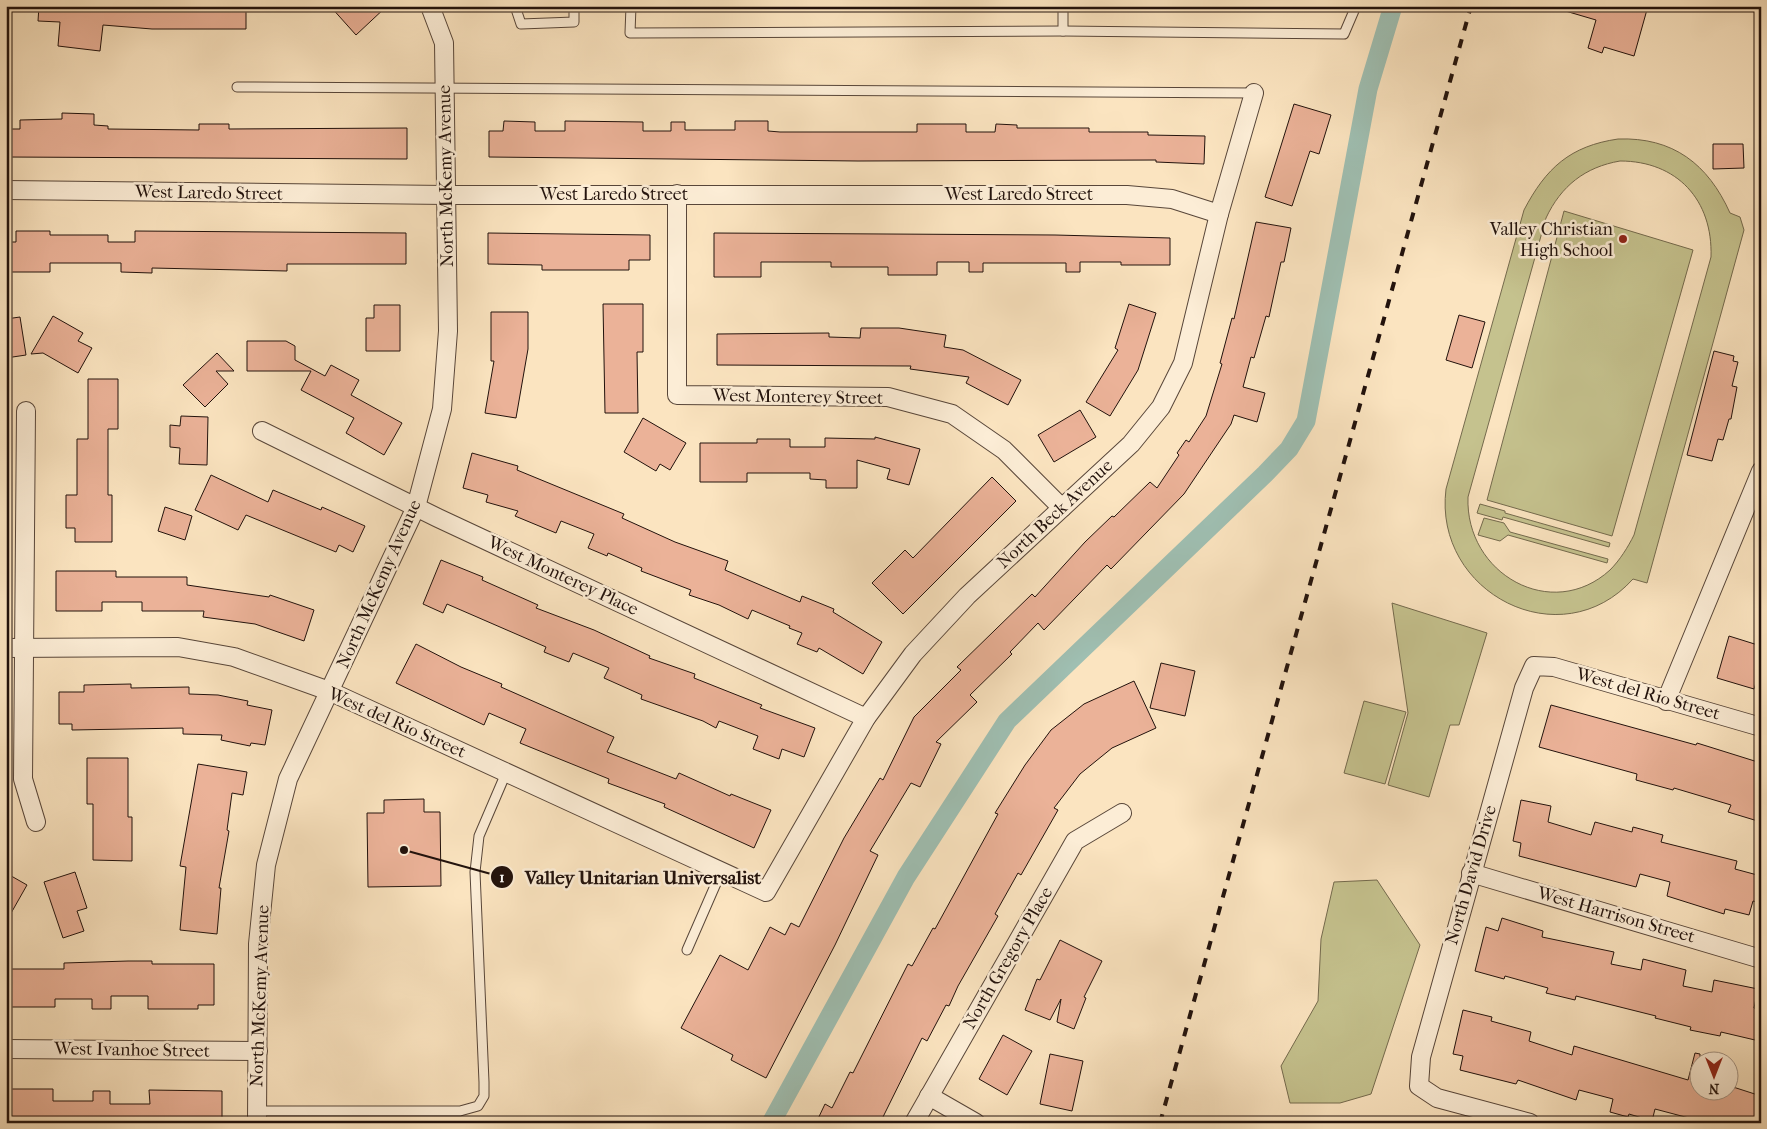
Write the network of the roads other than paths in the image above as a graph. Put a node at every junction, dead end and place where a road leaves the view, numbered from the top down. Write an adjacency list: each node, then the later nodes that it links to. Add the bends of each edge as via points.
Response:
1 (430, 6): 9 (street, North McKemy Avenue, via 444,43)
2 (515, 6): 3 (lane, via 520,24 574,22)
3 (574, 6)
4 (631, 6): 7 (lane, via 630,33)
5 (1063, 6): 7 (lane)
6 (1356, 6): 7 (lane, via 1344,34)
7 (1063, 31)
8 (237, 87): 9 (lane)
9 (445, 88): 10 (lane); 13 (street, North McKemy Avenue)
10 (1254, 93): 14 (street, North Beck Avenue)
11 (6, 190): 13 (street, West Laredo Street)
12 (677, 194): 13 (street, West Laredo Street); 14 (street, West Laredo Street, via 1127,195 1172,199); 19 (street, West Monterey Street, via 677,395 888,397 952,414 1004,450)
13 (446, 195): 18 (street, North McKemy Avenue, via 448,331 442,409)
14 (1219, 214): 19 (street, North Beck Avenue, via 1183,363 1161,407 1131,444)
15 (26, 411): 21 (street)
16 (262, 431): 18 (street, West Monterey Place)
17 (1761, 471): 24 (street)
18 (416, 507): 23 (street, North McKemy Avenue); 25 (street, West Monterey Place)
19 (1062, 508): 25 (street, North Beck Avenue, via 967,596 913,654)
20 (6, 648): 21 (street, West del Rio Street)
21 (24, 648): 23 (street, West del Rio Street, via 178,646 234,657); 29 (street, via 23,779)
22 (1534, 666): 24 (street, West del Rio Street, via 1554,667); 31 (street, North David Drive, via 1524,688)
23 (329, 691): 27 (street, West del Rio Street); 36 (street, North McKemy Avenue, via 288,779 266,865 258,944)
24 (1666, 700): 26 (street, West del Rio Street)
25 (866, 718): 32 (street, North Beck Avenue)
26 (1761, 727)
27 (506, 773): 30 (street, West del Rio Street); 38 (lane, via 479,836 475,872 484,1082 484,1096 478,1106 460,1111)
28 (1122, 813): 37 (street, North Gregory Place, via 1075,841)
29 (36, 822)
30 (721, 872): 32 (street, West del Rio Street); 33 (lane)
31 (1471, 873): 34 (street, West Harrison Street); 41 (street, North David Drive, via 1421,1057 1419,1086 1437,1098)
32 (766, 892)
33 (687, 950)
34 (1761, 958)
35 (6, 1049): 36 (street, West Ivanhoe Street)
36 (258, 1051): 38 (street, North McKemy Avenue)
37 (929, 1096): 39 (street, North Gregory Place); 40 (street)
38 (257, 1117)
39 (914, 1123)
40 (976, 1123)
41 (1530, 1123)

